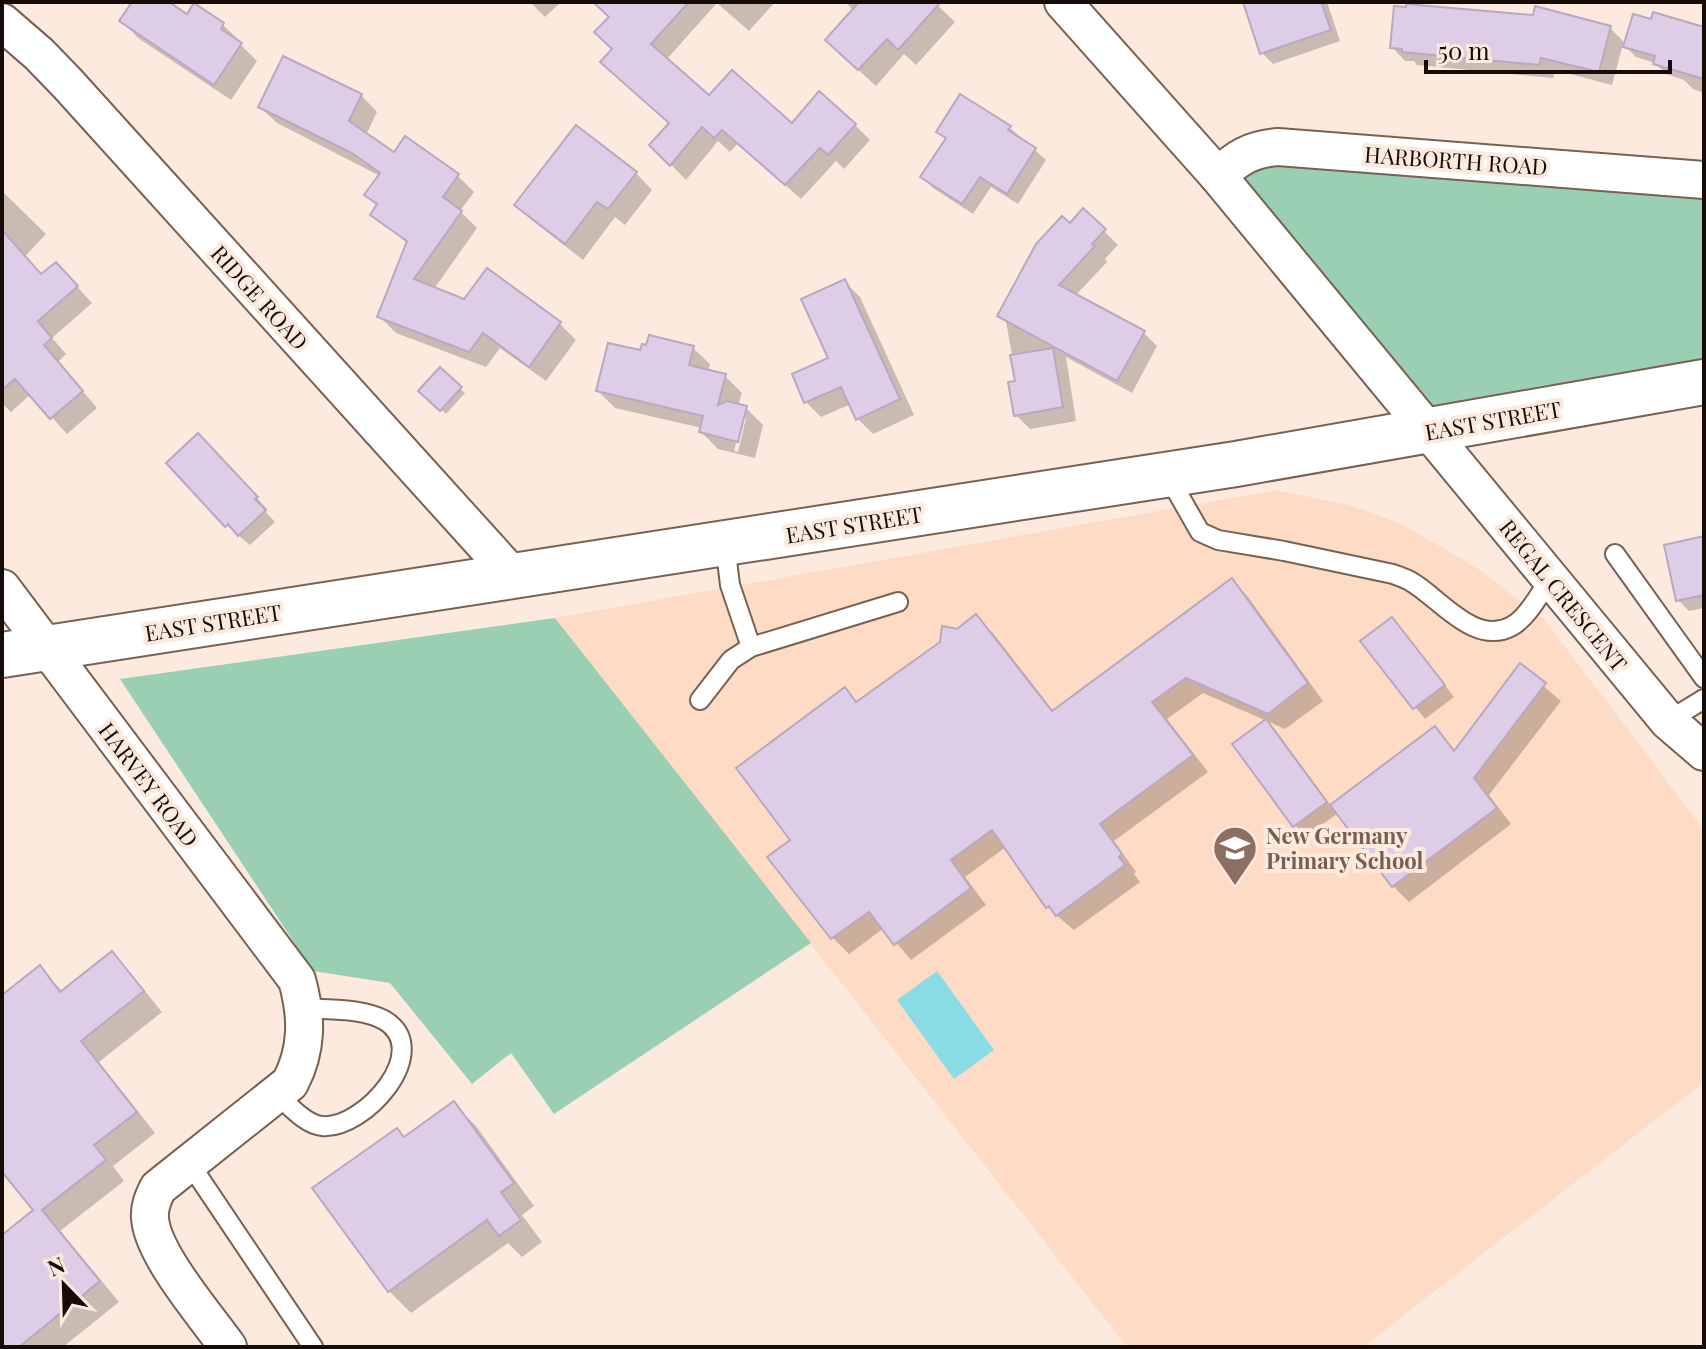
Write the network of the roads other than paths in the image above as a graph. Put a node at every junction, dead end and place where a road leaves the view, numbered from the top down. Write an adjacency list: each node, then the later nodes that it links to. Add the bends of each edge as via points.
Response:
1 (1063, 2): 3 (street)
2 (2, 22): 10 (street, RIDGE ROAD, via 68,84)
3 (1218, 176): 4 (street, HARBORTH ROAD, via 1251,151 1278,147); 6 (street)
4 (1704, 180)
5 (1704, 382): 6 (street, EAST STREET)
6 (1430, 432): 7 (street, EAST STREET); 11 (street, REGAL CRESCENT)
7 (1167, 474): 8 (street, EAST STREET); 11 (lane, via 1200,532 1393,574 1482,630 1513,626)
8 (725, 544): 10 (street, EAST STREET); 14 (lane, via 730,585)
9 (1615, 554): 17 (lane)
10 (513, 576): 15 (street, EAST STREET)
11 (1551, 578): 20 (street, REGAL CRESCENT)
12 (2, 588): 15 (street, HARVEY ROAD)
13 (898, 602): 14 (lane)
14 (751, 647): 19 (lane, via 731,660)
15 (47, 648): 16 (street, EAST STREET); 22 (street, HARVEY ROAD)
16 (2, 655)
17 (1704, 678)
18 (1704, 699): 20 (lane)
19 (700, 700)
20 (1668, 721): 21 (street, REGAL CRESCENT)
21 (1704, 752)
22 (301, 994): 23 (street, via 304,1041 299,1066); 23 (lane, via 384,1020 398,1037 399,1064 376,1101 359,1115 325,1127)
23 (277, 1095): 24 (street)
24 (190, 1164): 25 (street, via 158,1188 151,1204 153,1234 164,1259); 26 (lane)
25 (228, 1347)
26 (313, 1347)

